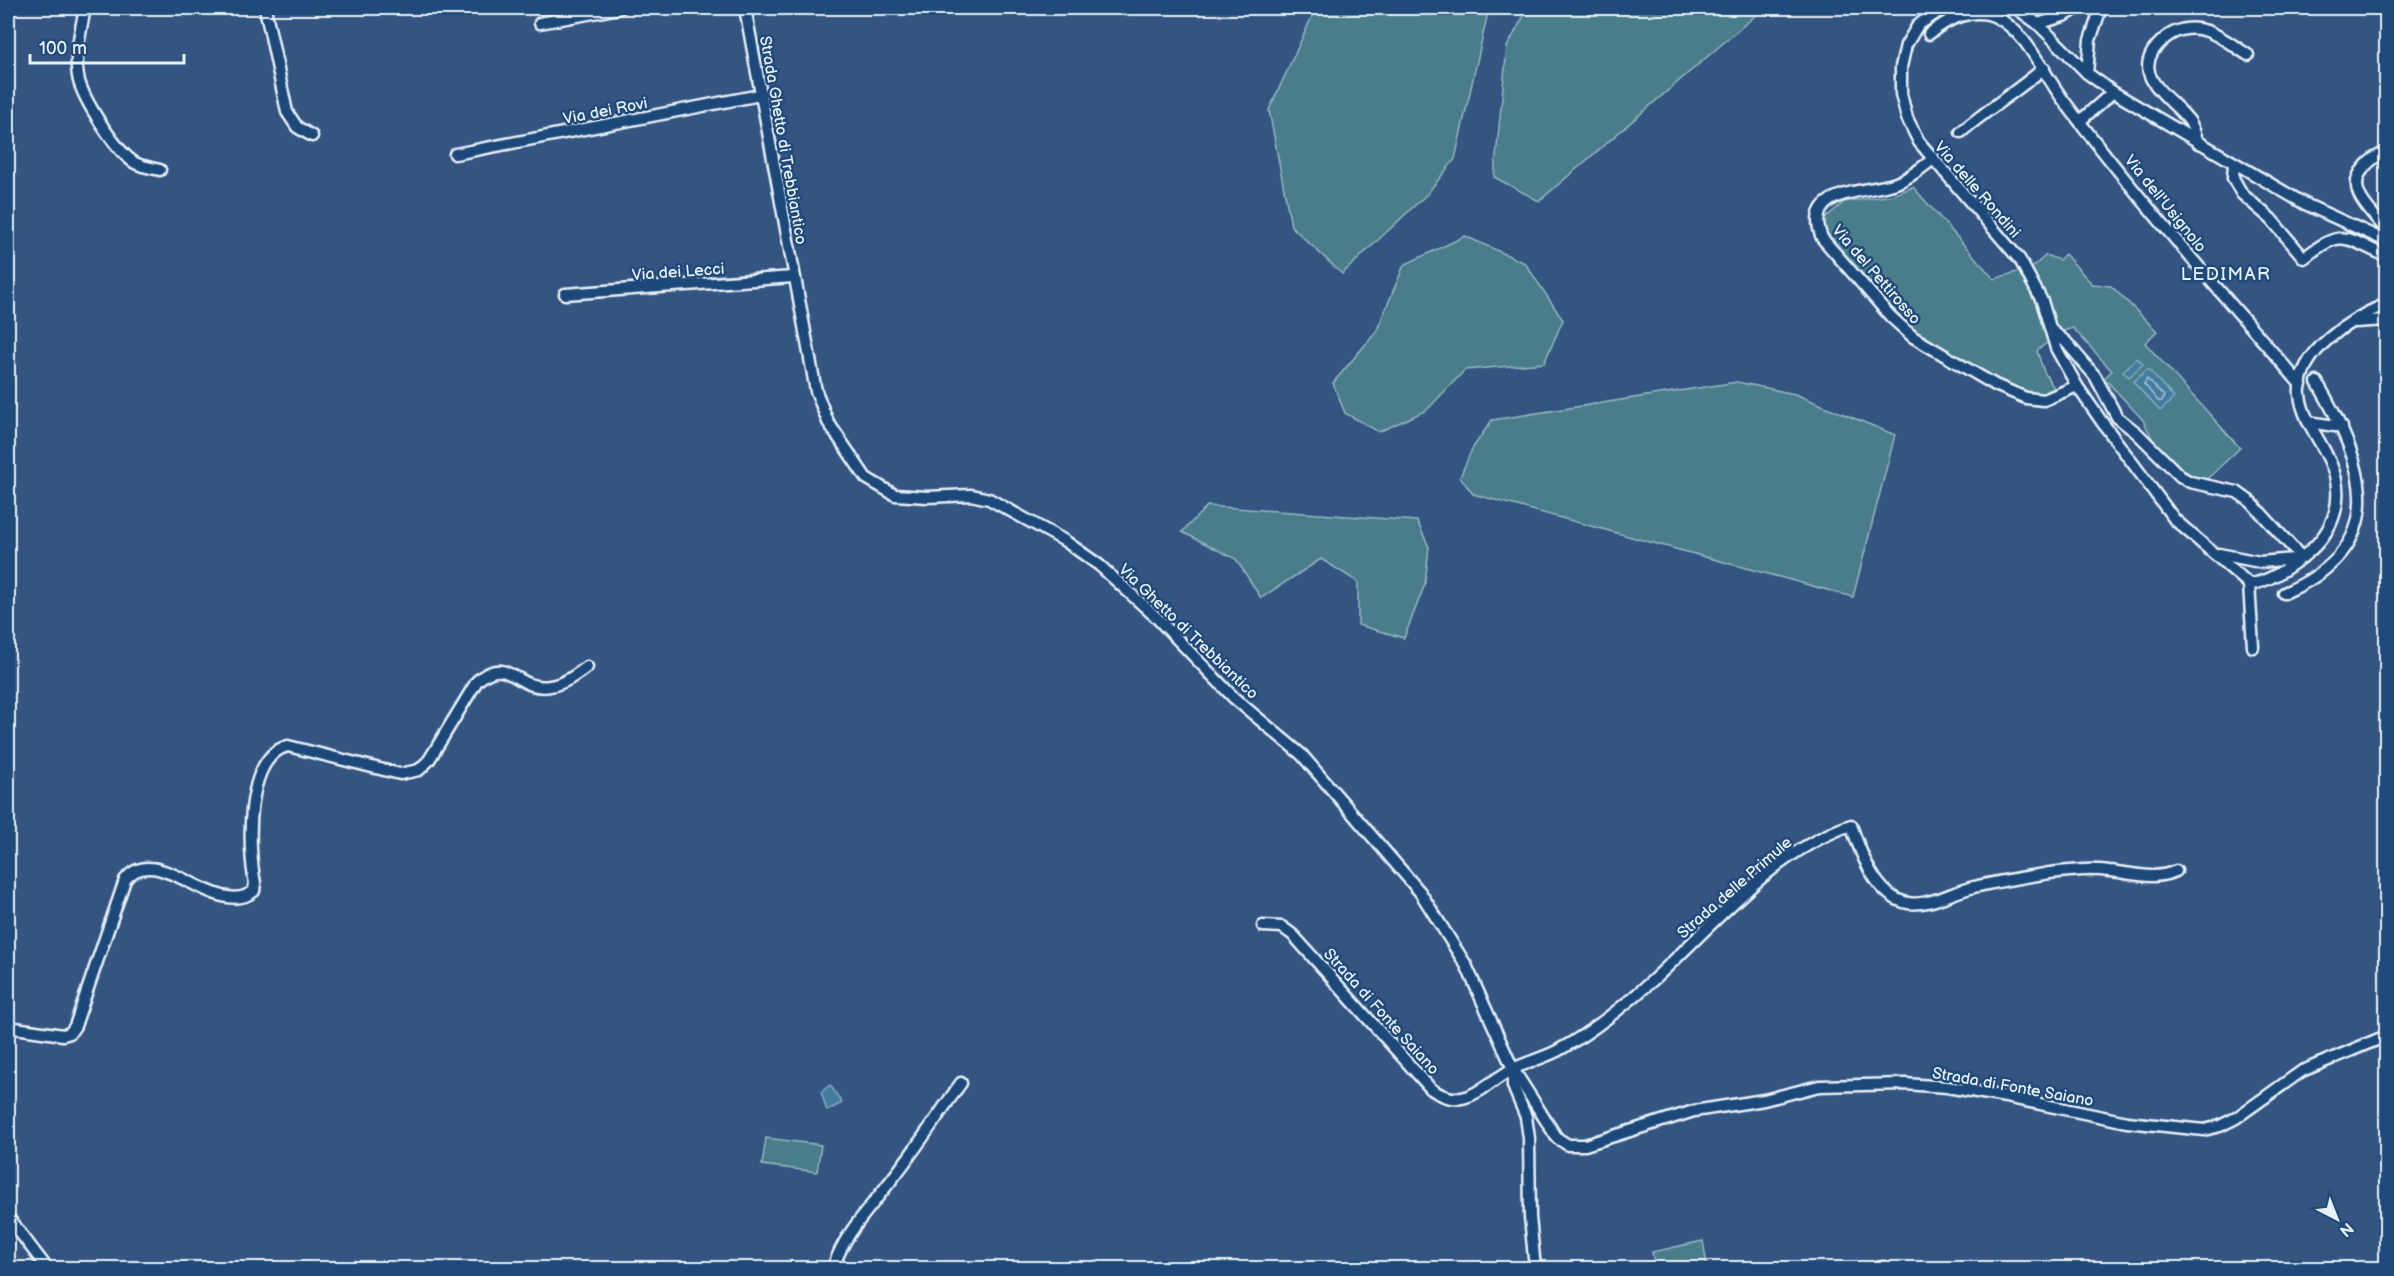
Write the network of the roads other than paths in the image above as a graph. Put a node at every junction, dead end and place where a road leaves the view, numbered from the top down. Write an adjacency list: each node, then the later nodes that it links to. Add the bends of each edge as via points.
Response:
1 (85, 8): 25 (street, via 77,52 79,81 89,104 136,164)
2 (265, 8): 19 (street, via 287,112 297,126)
3 (620, 8): 9 (street)
4 (745, 8): 16 (street, Strada Ghetto di Trebbiantico)
5 (1944, 8): 23 (street, Via delle Rondini, via 1918,25 1906,45 1901,67 1901,94 1907,118)
6 (2019, 8): 10 (street)
7 (2078, 8): 10 (street)
8 (2101, 8): 14 (street, via 2090,40)
9 (540, 23)
10 (2038, 24): 14 (street)
11 (1929, 34): 13 (street, Via dell'Usignolo, via 1959,16 1994,16 2010,27)
12 (2248, 55): 20 (street, via 2210,31 2196,27 2170,34 2150,57 2148,69 2152,80 2189,120)
13 (2044, 68): 17 (street, Via dell'Usignolo); 18 (street)
14 (2087, 74): 15 (street)
15 (2113, 92): 17 (street); 20 (street)
16 (760, 95): 22 (street, Via dei Rovi); 29 (street, Strada Ghetto di Trebbiantico)
17 (2080, 121): 36 (street, Via dell'Usignolo)
18 (1961, 132)
19 (312, 136)
20 (2198, 144): 24 (street)
21 (2386, 153): 26 (street, via 2369,162 2357,182 2363,202)
22 (455, 154)
23 (1932, 160): 34 (street, Via delle Rondini, via 2020,260 2042,301); 37 (street, Via del Pettirosso, via 1896,183 1835,197 1819,214 1817,226 1822,237 1913,337 1995,385 2026,398 2044,400)
24 (2234, 164): 27 (street, via 2305,204); 28 (street, via 2233,178 2242,195 2271,219 2304,258 2334,238 2344,238)
25 (160, 170)
26 (2386, 230)
27 (2386, 241)
28 (2386, 256)
29 (794, 277): 30 (street, Via dei Lecci); 50 (street, Via Ghetto di Trebbiantico, via 816,391 828,422 866,478 896,495 971,495 989,500 1065,541 1156,617 1234,698 1302,755 1420,892 1466,965)
30 (565, 294)
31 (2386, 304): 33 (street)
32 (2386, 320): 33 (street)
33 (2345, 324): 36 (street, via 2319,348)
34 (2051, 330): 37 (street, Via delle Rondini); 41 (street, via 2095,375 2117,417 2180,476 2190,482 2237,492)
35 (2317, 382): 39 (street)
36 (2301, 385): 38 (street)
37 (2077, 387): 40 (street, Via delle Rondini, via 2175,520)
38 (2308, 422): 39 (street); 41 (street, via 2330,462 2338,495 2331,526)
39 (2342, 427): 43 (street, via 2361,472 2361,517 2354,537 2330,567 2317,578)
40 (2214, 553): 41 (street, Via delle Rondini, via 2260,562); 42 (street, Via delle Rondini)
41 (2302, 558): 42 (street, via 2266,580)
42 (2249, 584): 44 (street)
43 (2284, 593)
44 (2253, 647)
45 (588, 667): 48 (street, via 567,681 550,686 527,683 502,670 486,673 419,770 400,774 288,746 280,748 263,769 252,805 254,891 237,898 162,871 142,867 132,871 125,880 70,1033)
46 (2176, 871): 50 (street, Strada delle Primule, via 2150,878 2083,869 1973,887 1908,903 1896,899 1882,886 1859,849 1851,825 1799,849 1651,982 1577,1038)
47 (1263, 926): 50 (street, Strada di Fonte Saiano, via 1282,927 1293,935 1443,1098 1471,1096)
48 (8, 1027)
49 (2386, 1036): 50 (street, Strada di Fonte Saiano, via 2302,1071 2236,1118 2204,1130 2127,1122 1947,1087 1819,1086 1694,1111 1585,1145 1568,1145 1557,1138)
50 (1513, 1069): 55 (street, via 1513,1086 1526,1117 1529,1138)
51 (961, 1083): 54 (street, via 886,1188 852,1227)
52 (8, 1217): 53 (street)
53 (47, 1269)
54 (832, 1269)
55 (1535, 1269)

